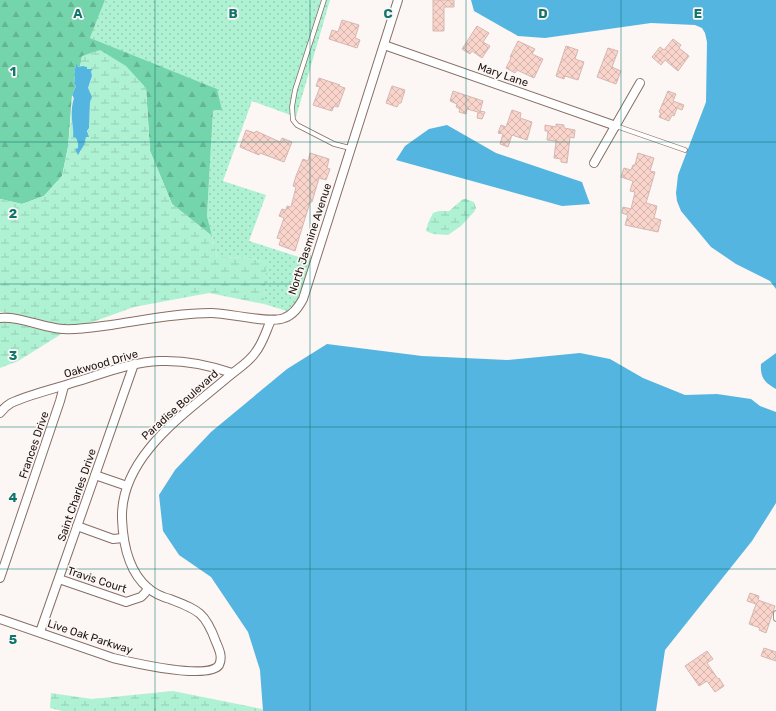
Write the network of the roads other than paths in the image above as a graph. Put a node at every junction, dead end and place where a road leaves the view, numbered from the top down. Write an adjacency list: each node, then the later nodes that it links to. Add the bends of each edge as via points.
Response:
1 (324, 0): 6 (lane, via 295,90 293,120 297,125 334,144)
2 (398, 0): 3 (street, North Jasmine Avenue)
3 (384, 46): 5 (street, Mary Lane); 6 (street, North Jasmine Avenue)
4 (640, 83): 5 (street)
5 (616, 126): 7 (lane); 8 (street)
6 (350, 148): 10 (street, North Jasmine Avenue, via 303,299 296,310 283,318)
7 (685, 150)
8 (594, 162)
9 (0, 318): 10 (street, North Jasmine Avenue, via 7,317 62,329 88,328 192,313 222,313)
10 (271, 320): 12 (street, Paradise Boulevard, via 256,352)
11 (134, 364): 12 (street, Oakwood Drive, via 175,361 211,366); 13 (street, Oakwood Drive); 15 (street, Saint Charles Drive)
12 (232, 373): 16 (street, Paradise Boulevard, via 153,443)
13 (64, 386): 14 (street, Oakwood Drive, via 31,395); 19 (street, Frances Drive)
14 (2, 411)
15 (95, 475): 16 (street); 17 (street, Saint Charles Drive)
16 (126, 486): 18 (street, Paradise Boulevard, via 122,513)
17 (77, 526): 18 (street, via 113,539); 20 (street, Saint Charles Drive)
18 (123, 538): 21 (street, Paradise Boulevard, via 135,572)
19 (0, 578)
20 (59, 579): 21 (street, Travis Court, via 126,602 141,597); 25 (street, Saint Charles Drive)
21 (148, 588): 26 (street, Paradise Boulevard, via 202,615 210,626 220,653)
22 (776, 613): 24 (lane)
23 (0, 619): 25 (street, Live Oak Parkway)
24 (776, 619)
25 (40, 632): 26 (street, Live Oak Parkway, via 113,658 139,664 201,672 213,670)
26 (219, 664)

